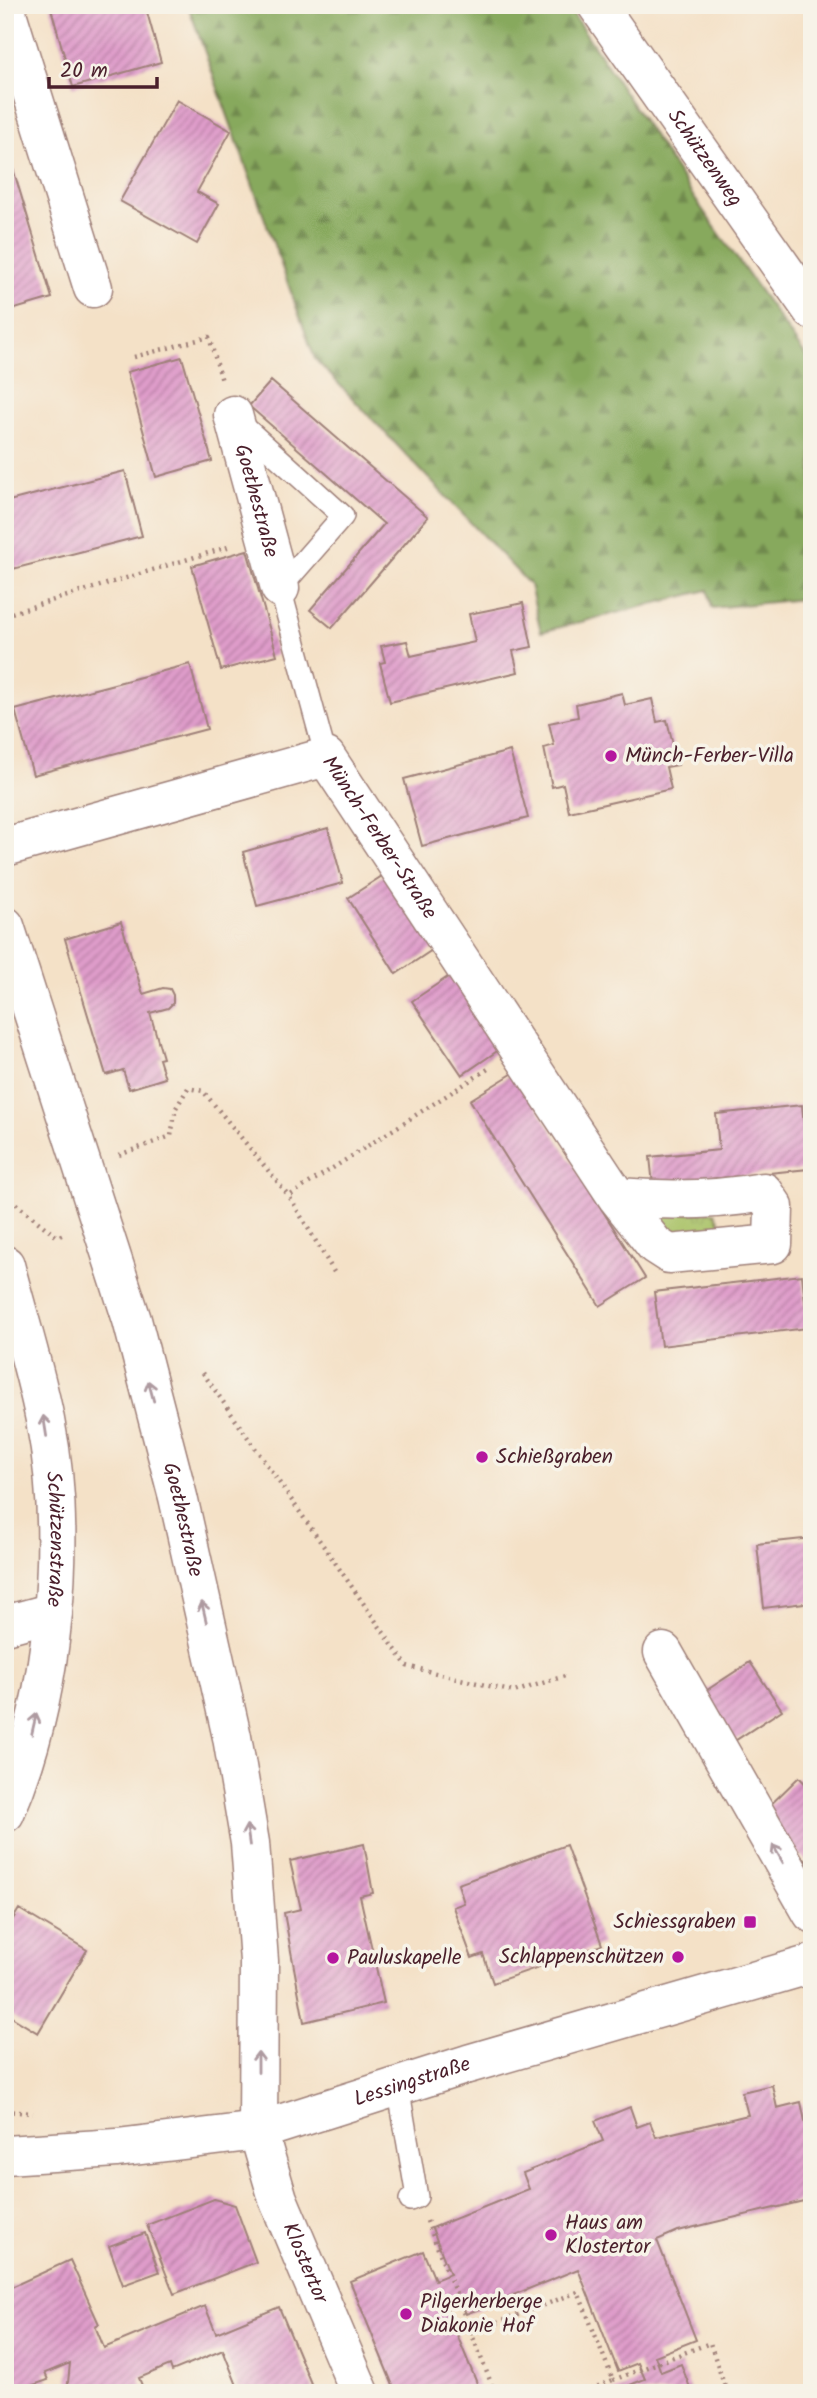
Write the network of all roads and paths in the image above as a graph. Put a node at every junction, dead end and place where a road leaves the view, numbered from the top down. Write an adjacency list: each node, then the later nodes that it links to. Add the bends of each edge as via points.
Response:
1 (597, 5): 4 (street, Schützenweg)
2 (5, 7): 3 (street)
3 (93, 288)
4 (812, 310)
5 (134, 357): 6 (path, via 209,337)
6 (233, 415): 7 (street, Goethestraße); 8 (lane, via 343,516)
7 (265, 536): 8 (street, Goethestraße); 9 (path)
8 (280, 588): 10 (lane)
9 (5, 615)
10 (326, 757): 11 (street, Münch-Ferber-Straße); 13 (street, Münch-Ferber-Straße)
11 (5, 847)
12 (5, 926): 14 (street, Goethestraße)
13 (518, 1049): 16 (path); 17 (street, Münch-Ferber-Straße)
14 (86, 1177): 15 (path, via 69,1232 57,1237); 16 (path, via 171,1136 176,1108 188,1088 203,1091); 29 (street, Goethestraße, one-way to 14, via 259,1961 250,1843 232,1737 132,1320)
15 (5, 1195)
16 (289, 1196): 19 (path)
17 (617, 1197)
18 (5, 1265): 21 (street, Schützenstraße, one-way to 18, via 57,1536 46,1422)
19 (334, 1272)
20 (203, 1373): 24 (path, via 407,1667 514,1692)
21 (53, 1612): 22 (street); 25 (street, Schützenstraße, one-way to 21, via 29,1747)
22 (5, 1625)
23 (663, 1652): 26 (street, one-way to 23)
24 (565, 1676)
25 (5, 1813)
26 (812, 1913)
27 (808, 1967): 28 (street, Lessingstraße)
28 (398, 2086): 29 (street, Lessingstraße); 31 (lane)
29 (258, 2131): 30 (street, Lessingstraße, via 117,2148); 34 (street, Klostertor, via 278,2199)
30 (5, 2155)
31 (414, 2199): 32 (path)
32 (471, 2333): 33 (path, via 578,2292); 35 (path)
33 (613, 2380): 36 (path); 37 (path, via 709,2343)
34 (360, 2393)
35 (495, 2393)
36 (582, 2393)
37 (727, 2393)

